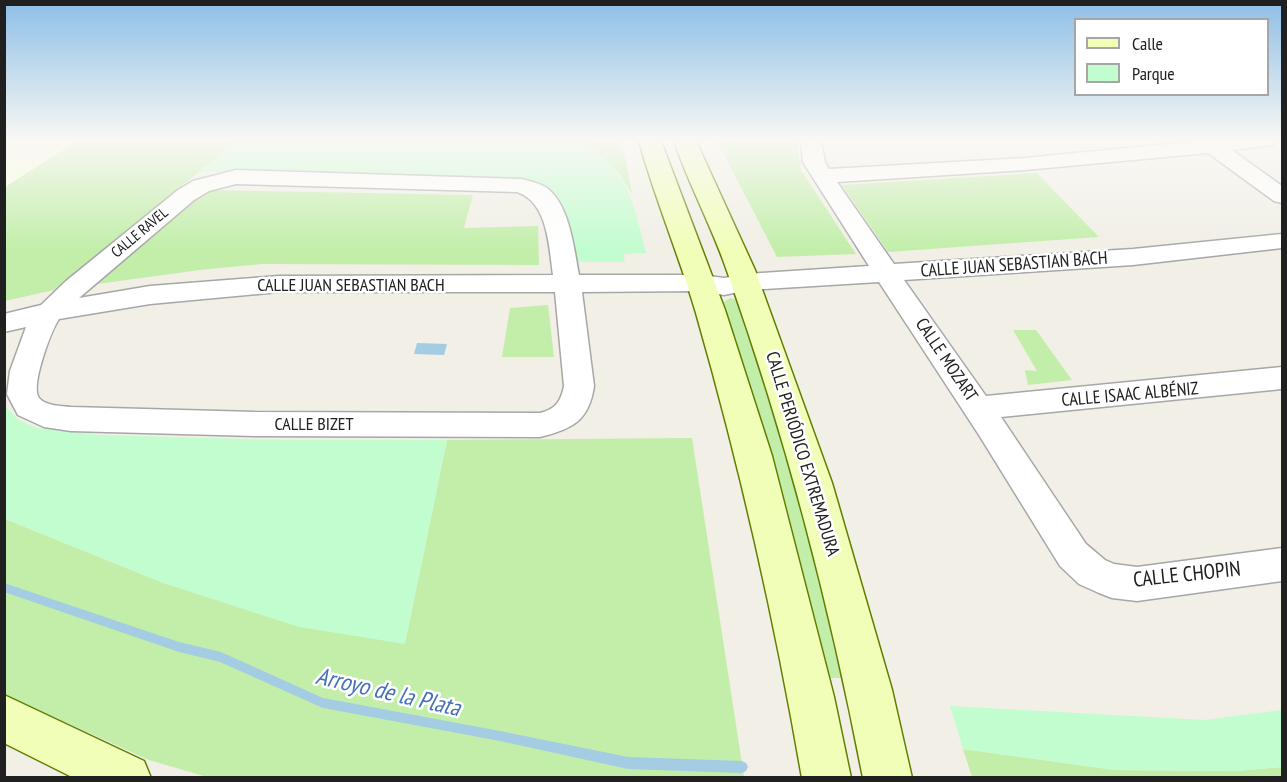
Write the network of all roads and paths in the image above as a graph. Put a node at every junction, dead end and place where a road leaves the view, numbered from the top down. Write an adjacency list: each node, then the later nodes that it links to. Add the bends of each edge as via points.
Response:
1 (234, 177): 13 (street, CALLE RAVEL, via 201,186 186,195)
2 (245, 177): 12 (street, CALLE RAVEL, via 513,184 530,188 544,197 556,226)
3 (663, 177): 11 (main road)
4 (701, 177): 10 (main road, CALLE PERIÓDICO EXTREMADURA)
5 (823, 177): 9 (street, CALLE MOZART)
6 (1256, 177): 7 (street)
7 (1282, 196)
8 (1282, 241): 9 (street, CALLE JUAN SEBASTIAN BACH, via 1133,257)
9 (887, 273): 10 (street, CALLE JUAN SEBASTIAN BACH); 16 (street, CALLE MOZART)
10 (746, 282): 11 (street, CALLE JUAN SEBASTIAN BACH, via 733,287); 22 (main road, CALLE PERIÓDICO EXTREMADURA, via 814,483)
11 (701, 283): 12 (street, CALLE JUAN SEBASTIAN BACH); 21 (main road, via 754,456)
12 (568, 285): 13 (street, CALLE JUAN SEBASTIAN BACH, via 279,284 150,295); 13 (street, CALLE BIZET, via 578,401 568,414 540,425 255,424 44,416 29,407 22,394 37,332)
13 (50, 312): 14 (street, CALLE JUAN SEBASTIAN BACH)
14 (4, 323)
15 (1282, 378): 16 (street, CALLE ISAAC ALBÉNIZ)
16 (978, 408): 18 (street, CALLE MOZART, via 1073,555)
17 (1282, 564): 18 (street, CALLE CHOPIN, via 1137,584)
18 (1092, 572)
19 (4, 718): 20 (main road)
20 (127, 777)
21 (827, 777)
22 (888, 777)

